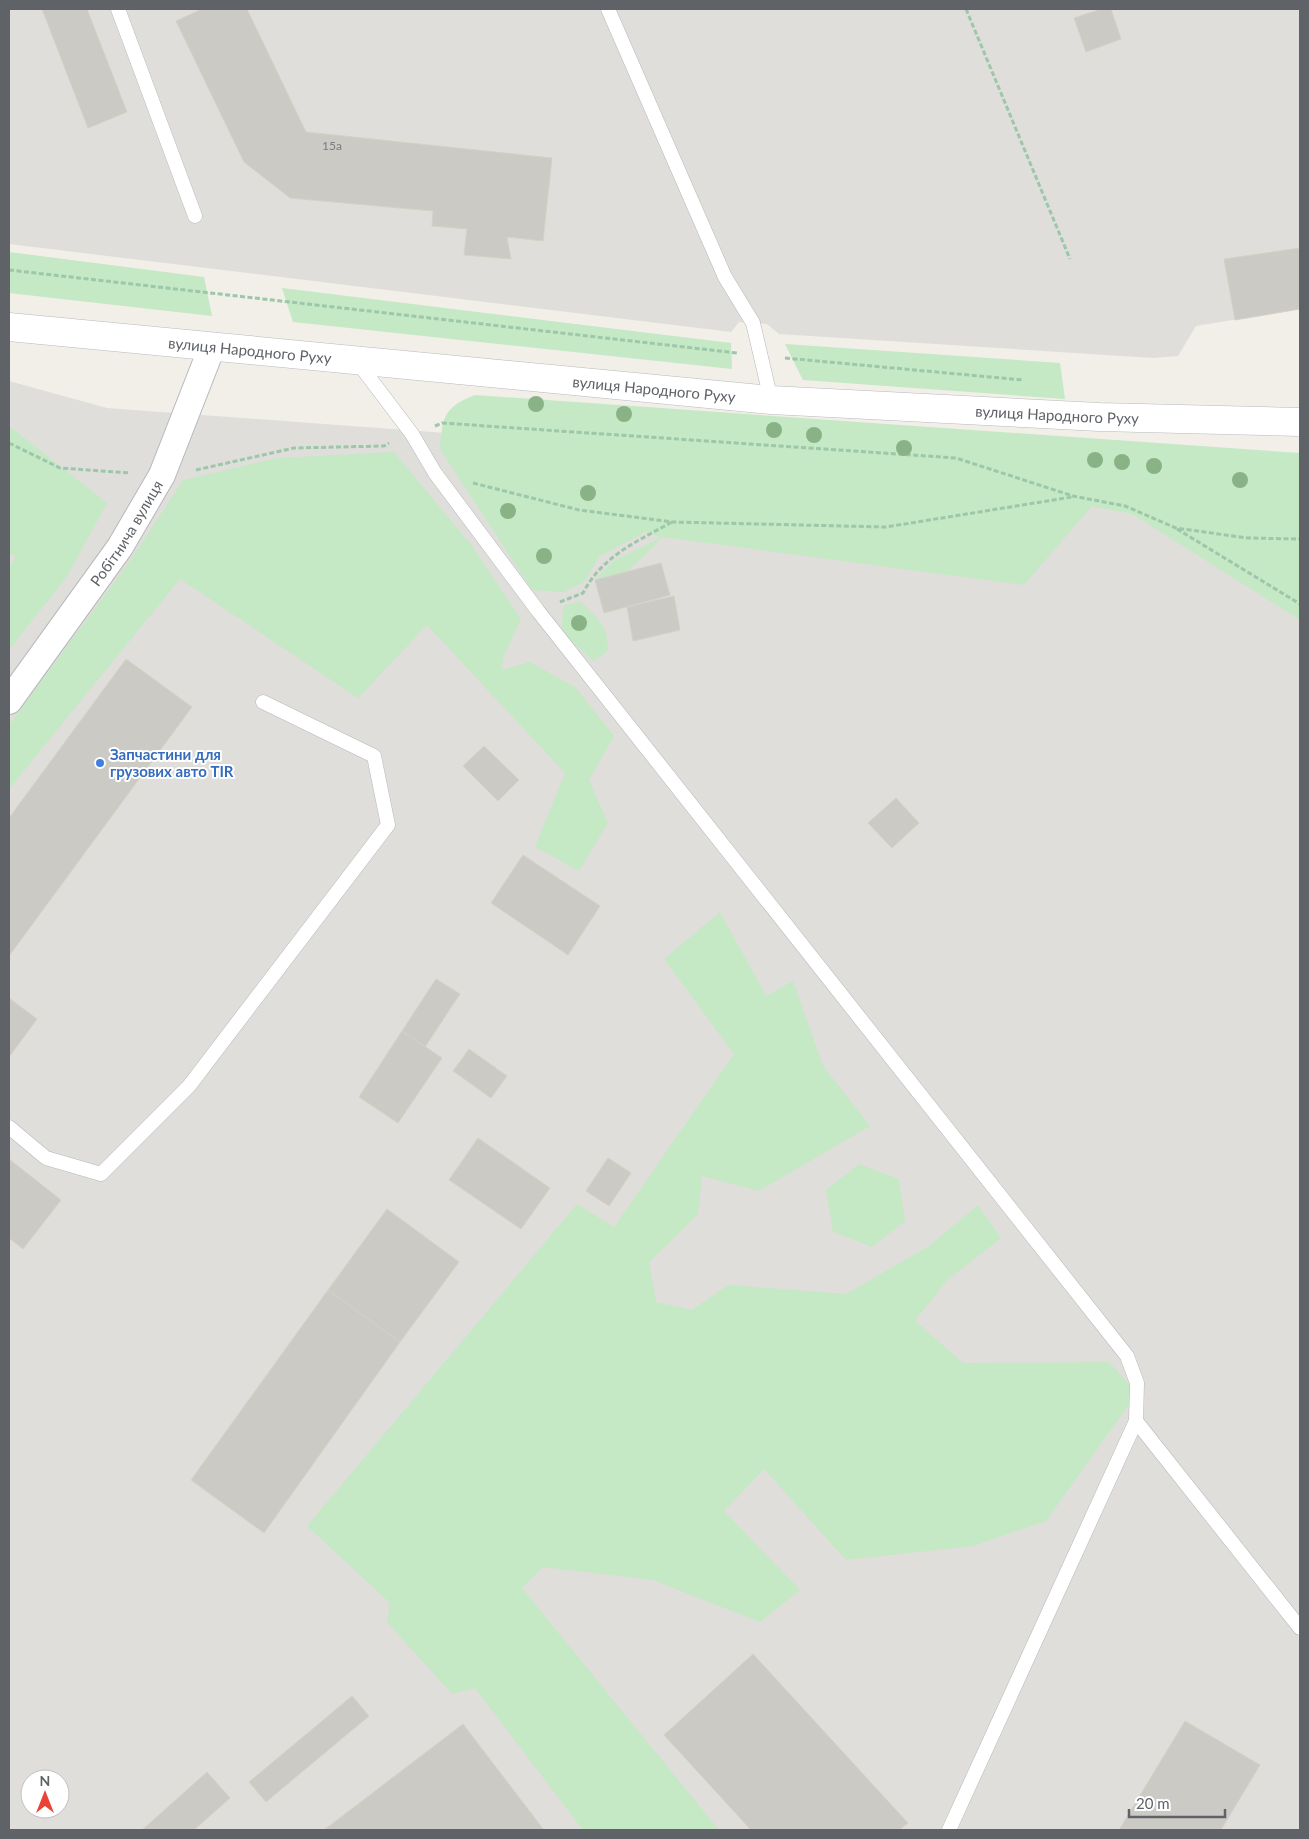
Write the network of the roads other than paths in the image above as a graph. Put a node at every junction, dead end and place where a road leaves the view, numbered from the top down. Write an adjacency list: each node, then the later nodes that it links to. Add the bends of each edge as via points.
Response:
1 (118, 9): 3 (lane)
2 (608, 9): 7 (lane, via 726,277 753,323)
3 (195, 216)
4 (9, 327): 5 (street, вулиця Народного Руху)
5 (212, 347): 6 (street, вулиця Народного Руху); 9 (street, Робітнича вулиця, via 162,475 120,547)
6 (355, 360): 7 (street, вулиця Народного Руху); 12 (lane, via 538,611 1127,1356 1137,1383)
7 (770, 400): 8 (street, вулиця Народного Руху, via 1099,417)
8 (1300, 422)
9 (9, 701)
10 (262, 702): 11 (lane, via 374,756 388,825 189,1086 101,1174 46,1158)
11 (9, 1127)
12 (1136, 1421): 13 (lane); 14 (lane)
13 (1300, 1628)
14 (949, 1830)

